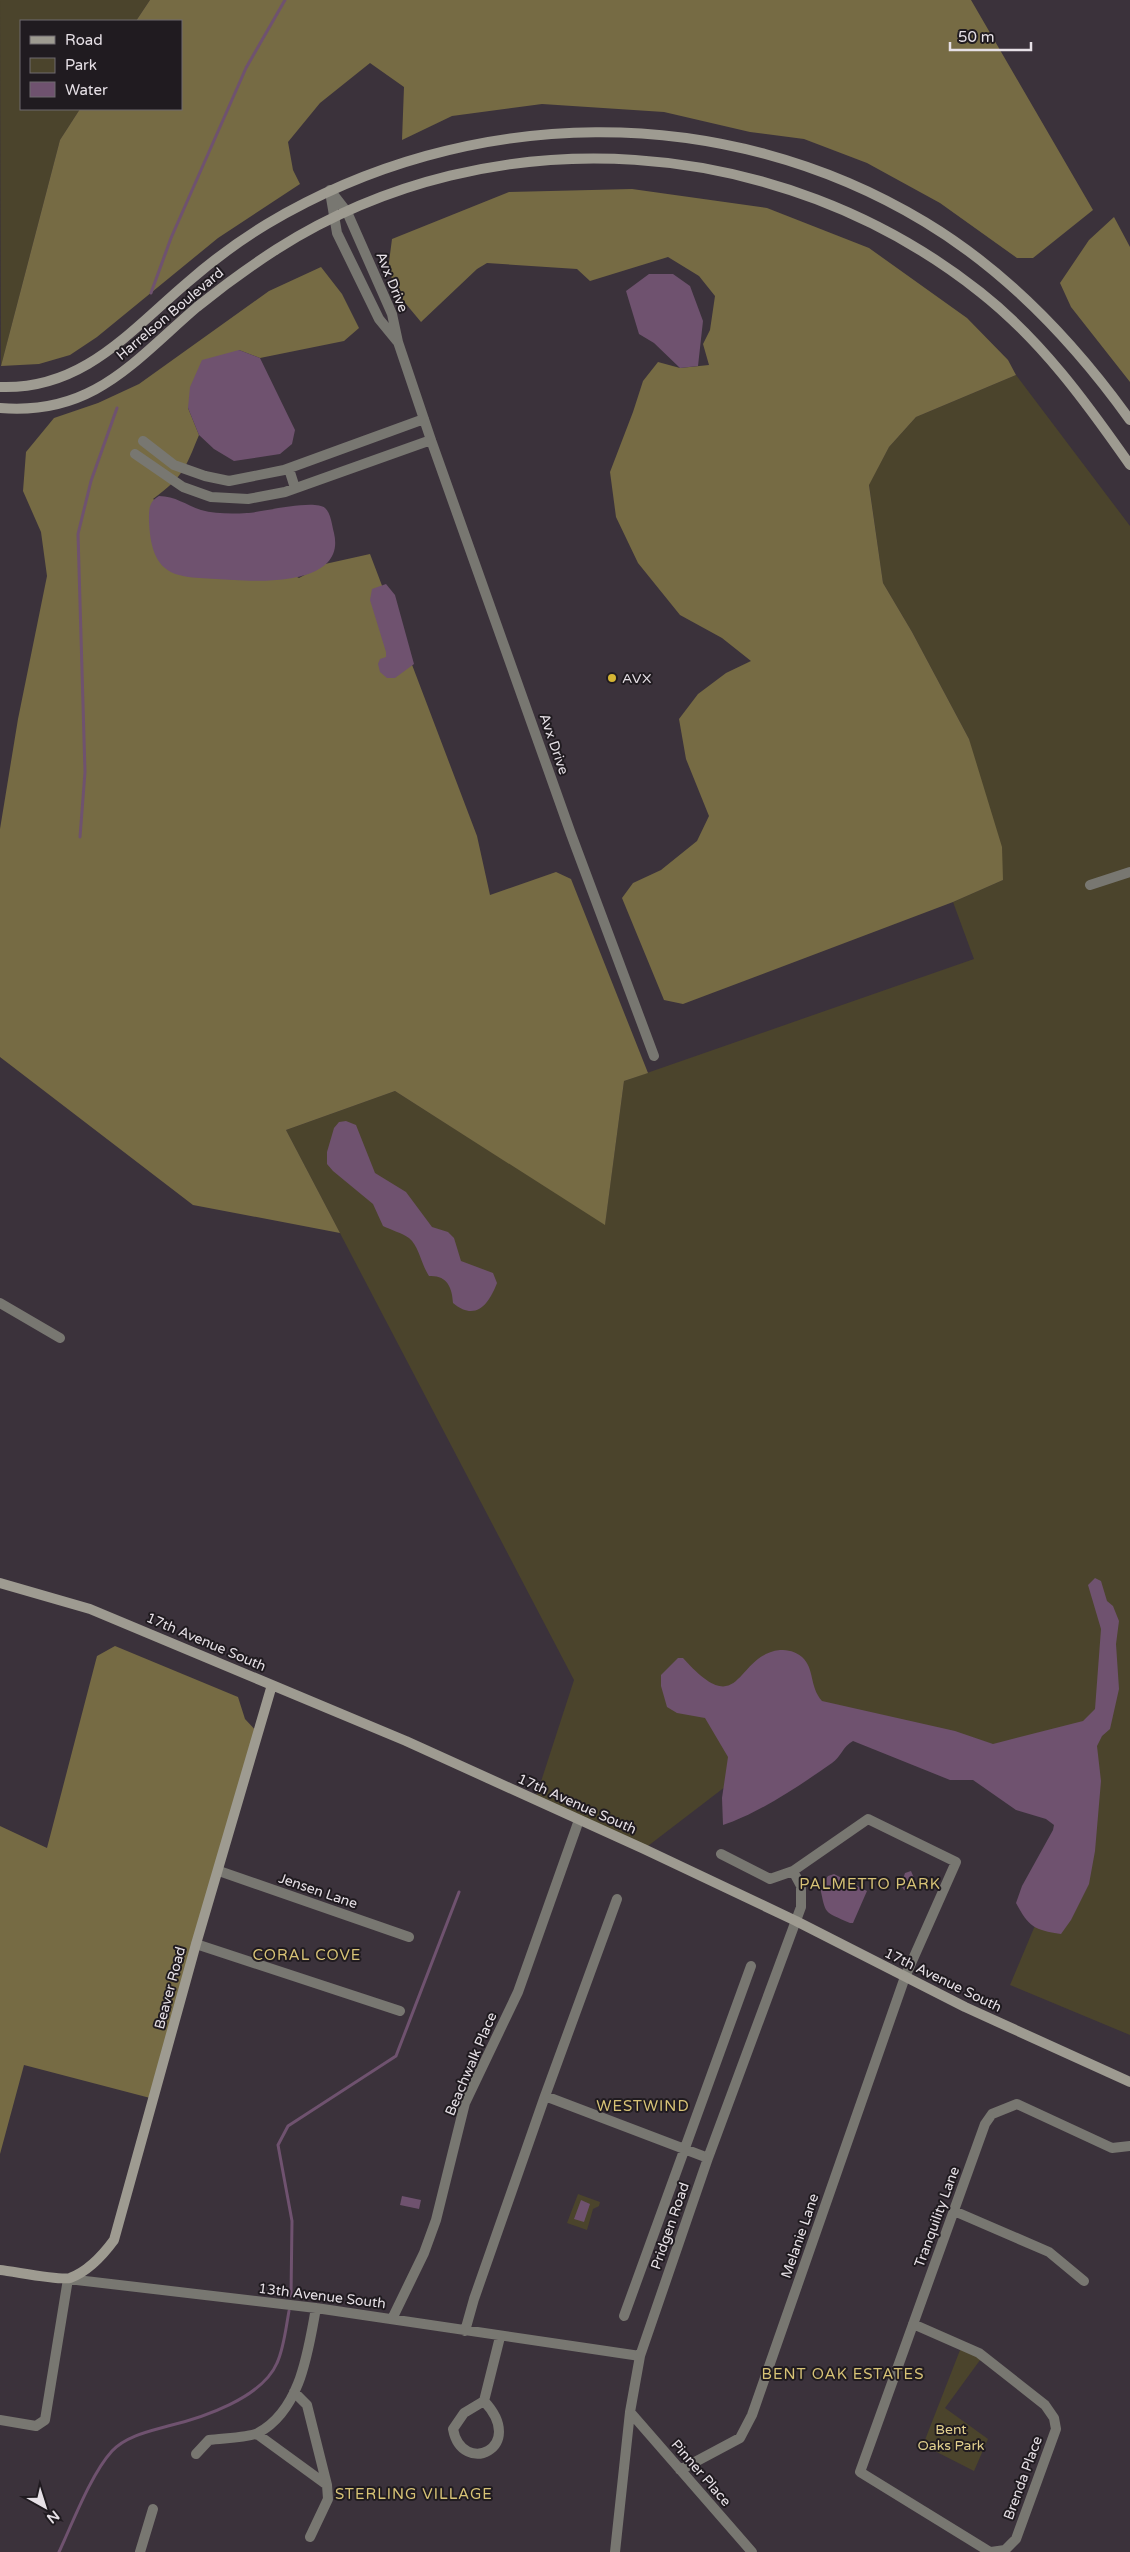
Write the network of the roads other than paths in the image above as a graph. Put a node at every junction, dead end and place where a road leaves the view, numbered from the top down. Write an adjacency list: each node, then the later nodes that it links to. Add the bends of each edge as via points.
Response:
1 (330, 190): 2 (street, Avx Drive); 3 (street); 5 (main road, Harrelson Boulevard, via 264,226 225,253 113,349 93,362 34,385); 8 (main road, Harrelson Boulevard, via 413,158 537,134 643,133 775,156 848,183 888,202 925,222 984,263 1038,310 1078,351)
2 (347, 212): 3 (main road, Harrelson Boulevard); 4 (street, Avx Drive, via 392,314); 12 (main road, Harrelson Boulevard, via 417,185 469,171 575,157 695,165 804,193 899,238 982,293 1011,318 1077,390)
3 (334, 218): 4 (street, via 337,233 379,319); 6 (main road, Harrelson Boulevard, via 292,239 225,284 138,361 100,388 54,404)
4 (398, 342): 7 (street, Avx Drive)
5 (0, 387)
6 (0, 408)
7 (424, 418): 9 (street, Avx Drive); 13 (street)
8 (1130, 420)
9 (431, 440): 14 (street); 17 (street, Avx Drive)
10 (143, 442): 13 (street, via 174,465 229,481)
11 (135, 454): 14 (street, via 183,487 212,497 248,499)
12 (1130, 465)
13 (289, 469): 14 (street)
14 (295, 488)
15 (1130, 872): 16 (street)
16 (1090, 885)
17 (654, 1056)
18 (0, 1303): 19 (street)
19 (60, 1338)
20 (0, 1583): 21 (main road, 17th Avenue South, via 90,1609)
21 (272, 1684): 22 (main road, 17th Avenue South); 24 (main road, Beaver Road)
22 (579, 1820): 27 (main road, 17th Avenue South); 44 (street, Beachwalk Place, via 518,1992 466,2103 436,2220 424,2253)
23 (721, 1854): 25 (street, via 770,1879)
24 (219, 1871): 28 (street, Jensen Lane); 29 (main road, Beaver Road)
25 (793, 1871): 27 (street, Pridgen Road, via 801,1886 801,1907); 31 (street, Melanie Lane, via 868,1819 956,1862)
26 (617, 1900): 34 (street)
27 (796, 1921): 31 (main road, 17th Avenue South); 37 (street, Pridgen Road)
28 (409, 1937)
29 (196, 1944): 32 (street); 40 (main road, Beaver Road, via 114,2240 89,2267)
30 (750, 1966): 36 (street)
31 (905, 1977): 33 (main road, 17th Avenue South); 55 (street, Melanie Lane, via 752,2415 740,2438)
32 (400, 2011)
33 (1130, 2082)
34 (545, 2096): 36 (street); 46 (street)
35 (1129, 2148): 38 (street, Tranquility Lane, via 1112,2148 1017,2104 1006,2107 992,2114 985,2124)
36 (683, 2149): 37 (street); 43 (street)
37 (708, 2158): 48 (street, Pridgen Road)
38 (954, 2211): 41 (street, via 1049,2252); 45 (street, Tranquility Lane)
39 (0, 2270): 40 (main road, 13th Avenue South)
40 (68, 2279): 42 (street, 13th Avenue South); 52 (street, via 45,2420 36,2426)
41 (1084, 2281)
42 (316, 2308): 44 (street, 13th Avenue South); 49 (street, via 306,2361)
43 (624, 2316)
44 (392, 2319): 46 (street, 13th Avenue South)
45 (913, 2324): 56 (street, Tranquility Lane); 60 (street, Brenda Place, via 979,2353 1045,2404 1054,2418 1056,2429 1016,2539)
46 (465, 2331): 47 (street, 13th Avenue South)
47 (500, 2336): 48 (street, 13th Avenue South); 50 (street)
48 (640, 2356): 51 (street, Pridgen Road)
49 (294, 2392): 53 (street, via 277,2419); 57 (street, via 307,2405)
50 (484, 2401): 50 (street, via 464,2413 453,2430 457,2444 473,2454 484,2454 499,2438 500,2425 496,2414)
51 (630, 2412): 55 (street, Pinner Place); 62 (street, Pridgen Road)
52 (0, 2420)
53 (257, 2434): 54 (street, via 208,2440); 57 (street)
54 (196, 2454)
55 (680, 2470): 63 (street, Pinner Place)
56 (860, 2472): 64 (street, Brenda Place)
57 (328, 2485): 59 (street, via 328,2499)
58 (153, 2509): 61 (street)
59 (310, 2537)
60 (1006, 2551): 64 (street, Brenda Place)
61 (140, 2552)
62 (615, 2552)
63 (752, 2552)
64 (991, 2552)

